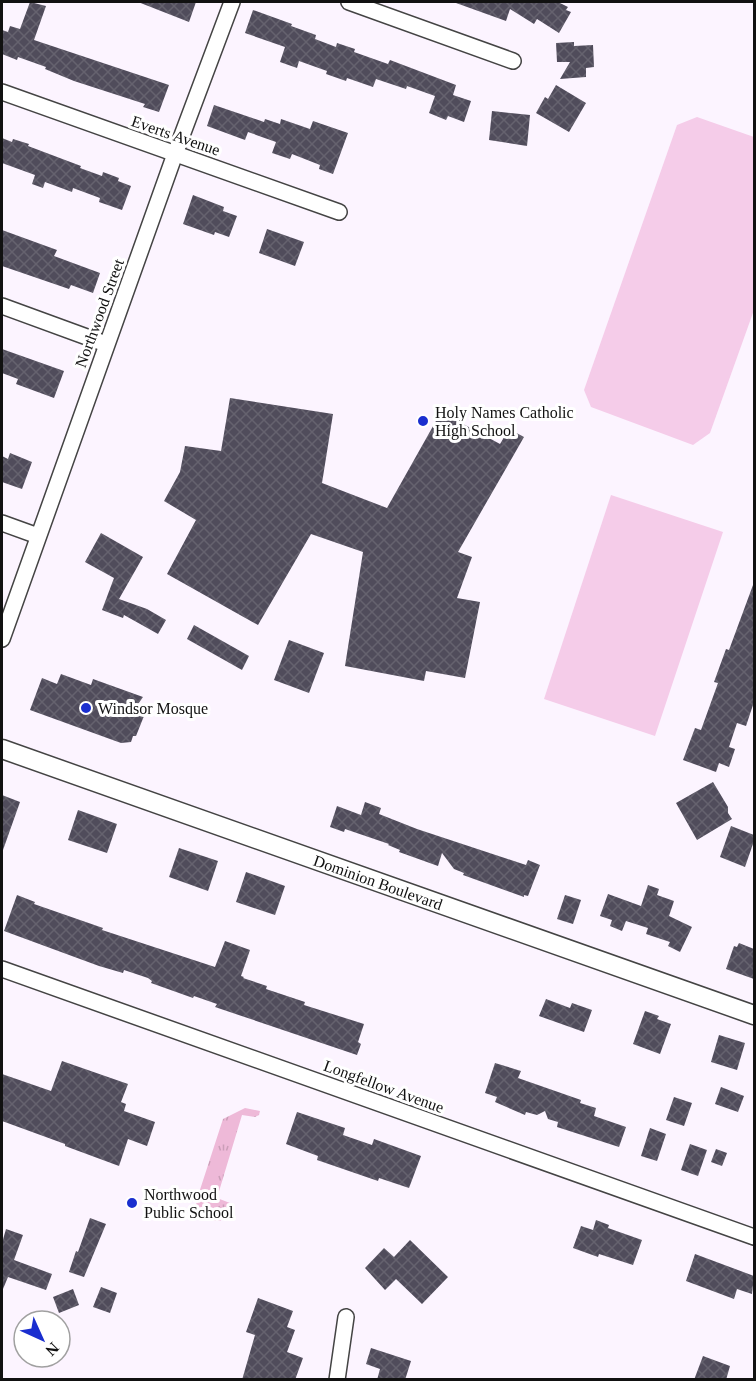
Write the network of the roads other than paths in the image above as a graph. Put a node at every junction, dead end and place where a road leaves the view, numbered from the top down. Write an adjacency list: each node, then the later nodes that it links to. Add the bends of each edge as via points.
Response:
1 (232, 2): 5 (street, Northwood Street)
2 (349, 2): 3 (street)
3 (513, 61)
4 (2, 92): 5 (street, Everts Avenue)
5 (175, 154): 6 (street, Everts Avenue); 8 (street, Northwood Street)
6 (339, 212)
7 (2, 306): 8 (street)
8 (106, 344): 10 (street, Northwood Street)
9 (2, 523): 10 (street)
10 (38, 536): 11 (street, Northwood Street)
11 (2, 639)
12 (2, 749): 14 (street, Dominion Boulevard)
13 (2, 969): 15 (street, Longfellow Avenue)
14 (754, 1015)
15 (754, 1237)
16 (346, 1317): 17 (street)
17 (337, 1380)

